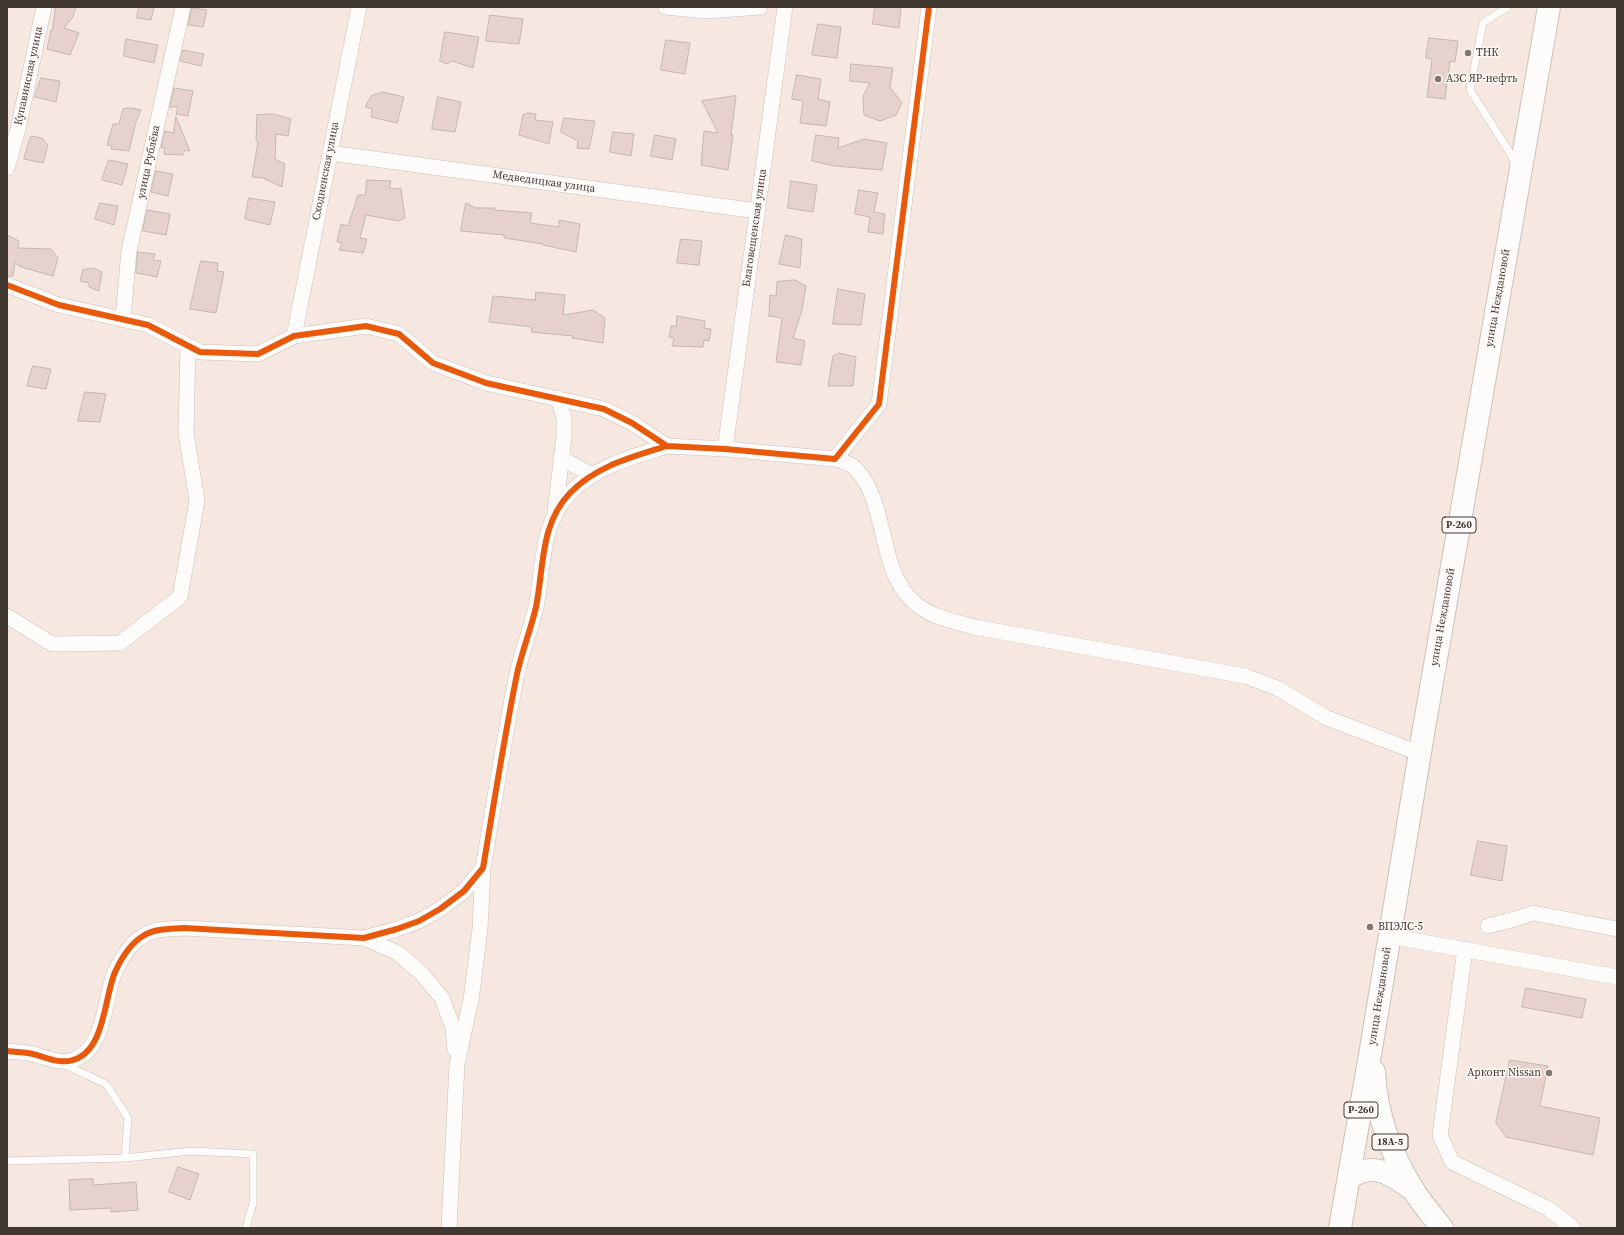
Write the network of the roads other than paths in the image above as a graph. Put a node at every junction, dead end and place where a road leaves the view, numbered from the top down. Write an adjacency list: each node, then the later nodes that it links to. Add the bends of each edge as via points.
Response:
1 (44, 7): 11 (street, Купавинская улица, via 18,130)
2 (183, 7): 15 (street, улица Рублёва, via 129,251)
3 (359, 7): 10 (street, Сходненская улица)
4 (665, 7): 5 (street, via 707,11)
5 (760, 7)
6 (785, 7): 13 (street, Благовещенская улица)
7 (929, 7): 22 (street, via 879,404)
8 (1508, 7): 12 (lane, via 1483,24 1470,90 1510,153)
9 (1549, 7): 12 (highway, улица Неждановой / Р-260)
10 (330, 153): 13 (street, Медведицкая улица); 16 (street, Сходненская улица)
11 (7, 168)
12 (1519, 178): 26 (highway, улица Неждановой / Р-260)
13 (757, 211): 20 (street, Благовещенская улица)
14 (7, 285): 15 (street, via 59,305)
15 (122, 318): 17 (street, via 148,325)
16 (294, 336): 17 (street, via 258,354 200,352); 18 (street, via 366,326 386,330 399,334 433,362 460,373 486,383)
17 (188, 346): 25 (street, via 186,433 197,500 180,597 120,643 52,644)
18 (558, 398): 19 (street, via 604,409 632,423); 21 (street, via 564,418)
19 (667, 446): 20 (street); 23 (street, via 620,461)
20 (725, 449): 22 (street)
21 (561, 458): 23 (street); 24 (street)
22 (835, 458): 26 (street, via 854,467 868,486 880,520 890,563 900,585 914,603 936,617 974,627 1245,676 1277,688 1327,718)
23 (592, 474): 24 (street, via 570,493)
24 (555, 513): 27 (street, via 547,532 536,607 517,672)
25 (7, 616)
26 (1419, 754): 30 (highway, улица Неждановой / Р-260)
27 (483, 868): 31 (street, via 464,891 440,910 397,930); 37 (street, via 480,929 471,1000)
28 (1488, 926): 29 (street, via 1533,913)
29 (1617, 929)
30 (1389, 936): 32 (street); 34 (highway, улица Неждановой / Р-260)
31 (364, 938): 36 (street, via 184,928 150,933 130,948 115,971 94,1044 85,1055 72,1061); 37 (street, via 398,953 421,973 442,998 453,1028)
32 (1465, 949): 33 (street); 46 (street, via 1440,1136 1452,1162 1549,1210)
33 (1617, 977)
34 (1372, 1043): 40 (highway, улица Неждановой / Р-260); 41 (highway, 18А-5, via 1374,1083 1381,1118 1393,1152)
35 (7, 1051): 36 (street, via 29,1053)
36 (55, 1060): 38 (lane, via 106,1084 128,1118)
37 (457, 1064): 43 (street)
38 (125, 1158): 39 (lane); 42 (lane, via 191,1151 253,1154 253,1203)
39 (7, 1161)
40 (1349, 1178): 41 (highway, via 1365,1170 1382,1171); 44 (highway, улица Неждановой / Р-260)
41 (1414, 1191): 45 (highway, 18А-5)
42 (246, 1228)
43 (449, 1228)
44 (1340, 1228)
45 (1442, 1228)
46 (1573, 1228)

